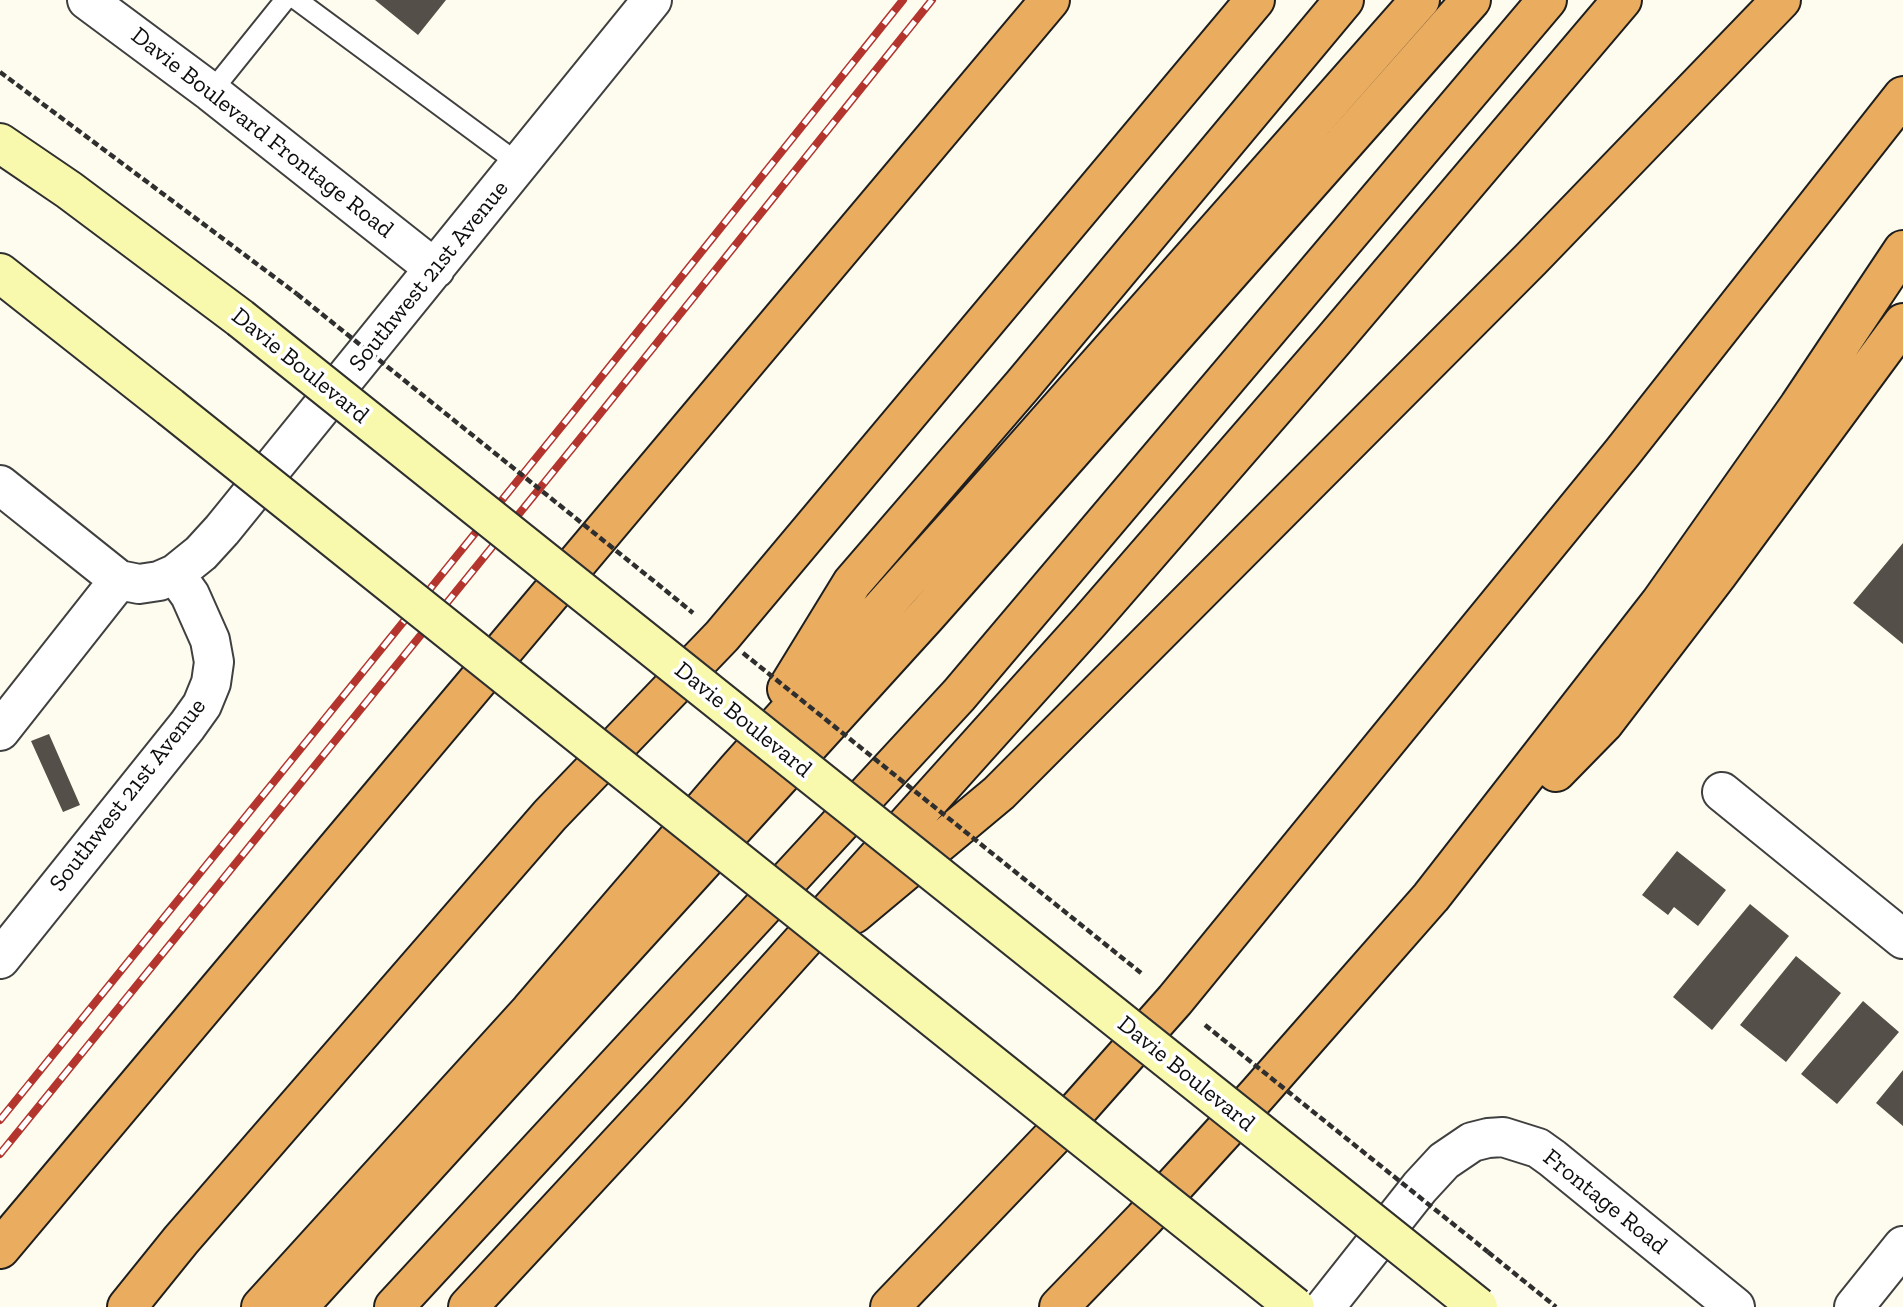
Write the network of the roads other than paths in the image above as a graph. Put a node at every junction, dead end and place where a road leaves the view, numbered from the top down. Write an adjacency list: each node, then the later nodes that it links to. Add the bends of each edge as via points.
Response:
1 (285, 0): 13 (lane)
2 (297, 0): 16 (lane)
3 (1050, 0): 37 (highway)
4 (1255, 0): 24 (highway)
5 (1344, 0): 27 (highway, via 1023,386 852,583)
6 (1420, 0): 27 (highway)
7 (1471, 0): 41 (highway, via 936,606)
8 (1547, 0): 42 (highway, via 959,695)
9 (1622, 0): 32 (highway, via 1090,621)
10 (1781, 0): 32 (highway, via 1531,259 999,793)
11 (645, 2): 16 (street, Southwest 21st Avenue)
12 (106, 5): 13 (street, Davie Boulevard Frontage Road)
13 (211, 92): 18 (street, Davie Boulevard Frontage Road)
14 (1903, 96): 33 (highway, via 1622,453)
15 (0, 143): 24 (main road, Davie Boulevard, bridge, via 240,318)
16 (519, 164): 18 (street, Southwest 21st Avenue)
17 (1903, 250): 29 (highway, via 1668,592)
18 (435, 269): 22 (street, Southwest 21st Avenue, via 222,530)
19 (0, 273): 26 (main road, bridge)
20 (1903, 323): 29 (highway, via 1604,723)
21 (0, 485): 23 (street)
22 (175, 574): 23 (street, via 139,584); 31 (street, Southwest 21st Avenue, via 190,595 215,662 202,705)
23 (119, 580): 25 (street)
24 (686, 674): 26 (highway); 33 (main road, Davie Boulevard, bridge)
25 (0, 731)
26 (607, 755): 34 (main road, bridge); 35 (highway)
27 (737, 770): 40 (highway, via 530,1011)
28 (1722, 792): 30 (street)
29 (1430, 897): 45 (highway, via 1257,1095)
30 (1903, 939)
31 (0, 958)
32 (748, 1003): 43 (highway)
33 (1141, 1039): 34 (highway); 48 (main road, Davie Boulevard, bridge)
34 (1065, 1124): 44 (highway); 46 (main road, bridge)
35 (181, 1240): 38 (highway); 39 (highway)
36 (1903, 1246): 50 (street)
37 (0, 1250)
38 (114, 1307)
39 (128, 1307)
40 (261, 1307)
41 (298, 1307)
42 (394, 1307)
43 (468, 1307)
44 (890, 1307)
45 (1059, 1307)
46 (1295, 1307)
47 (1325, 1307): 49 (street, Frontage Road, via 1444,1161 1472,1142 1503,1137 1552,1158)
48 (1478, 1307)
49 (1735, 1307)
50 (1854, 1307)

